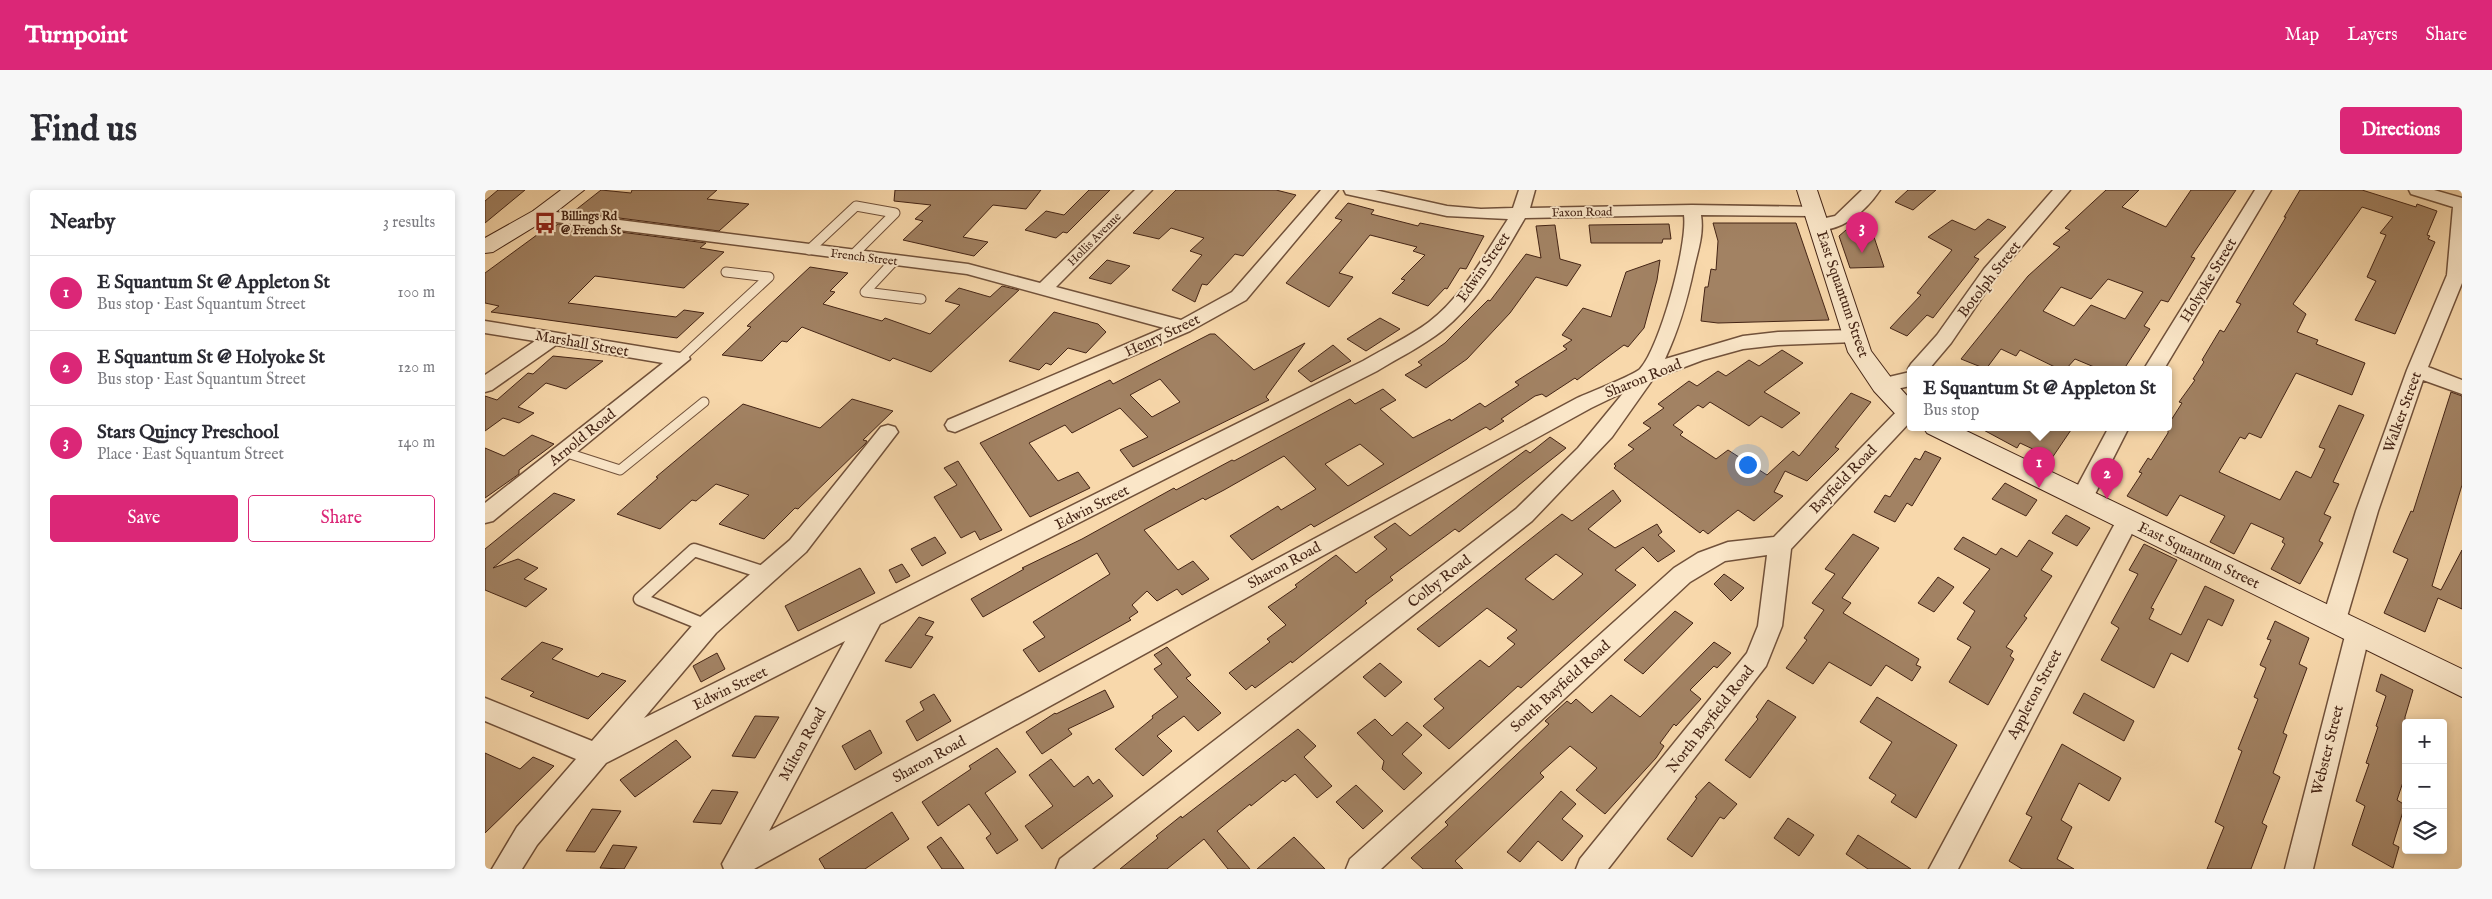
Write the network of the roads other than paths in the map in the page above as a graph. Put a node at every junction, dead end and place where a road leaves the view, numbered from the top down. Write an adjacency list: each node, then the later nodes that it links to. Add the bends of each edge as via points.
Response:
1 (574, 190): 14 (main road)
2 (1144, 190): 21 (street, Hollis Avenue)
3 (1330, 190): 24 (street, Henry Street, via 1239,296)
4 (1352, 190): 13 (street, Faxon Road, via 1447,211)
5 (1527, 190): 13 (street, Edwin Street)
6 (1807, 190): 15 (main road, East Squantum Street)
7 (1872, 190): 15 (street, Faxon Road, via 1841,220)
8 (2062, 190): 28 (street, Botolph Street, via 1990,273 1944,339)
9 (2263, 190): 29 (street, Holyoke Street)
10 (2417, 190): 11 (street)
11 (2462, 203): 30 (street, Walker Street, via 2456,275)
12 (1691, 210): 13 (street, Faxon Road); 15 (street, Faxon Road); 31 (street, Colby Road, via 1695,225 1677,308 1667,335)
13 (1520, 213): 49 (street, Edwin Street, via 1482,274 1436,326 1348,379)
14 (540, 214): 16 (main road); 17 (street, French Street)
15 (1816, 218): 25 (main road, East Squantum Street)
16 (485, 248)
17 (809, 250): 18 (street, French Street); 18 (lane, via 856,206 895,213)
18 (853, 255): 19 (street, French Street)
19 (895, 260): 21 (street, French Street, via 968,269); 22 (lane, via 865,292)
20 (726, 272): 27 (lane, via 769,277)
21 (1044, 289): 24 (street, French Street)
22 (921, 299)
23 (485, 327): 26 (street, Marshall Street)
24 (1183, 327): 39 (street, Henry Street)
25 (1855, 336): 31 (street, Sharon Road, via 1747,343 1716,350); 34 (main road, East Squantum Street, via 1860,352)
26 (553, 338): 27 (street, Marshall Street); 33 (street)
27 (680, 359): 43 (street, Arnold Road)
28 (1921, 366)
29 (2155, 366)
30 (2417, 370): 35 (street); 51 (street, Walker Street, via 2367,511)
31 (1645, 375): 55 (street, Sharon Road, via 1571,409); 57 (street, Colby Road, via 1602,438 1524,515)
32 (1907, 379): 34 (street)
33 (485, 385)
34 (1883, 385): 37 (main road, East Squantum Street)
35 (2462, 387)
36 (704, 402): 43 (lane, via 620,470)
37 (1907, 411)
38 (1907, 415): 47 (street, Bayfield Road)
39 (955, 425)
40 (1944, 431): 44 (main road, East Squantum Street)
41 (2117, 431): 44 (street)
42 (889, 432): 48 (street, via 798,546)
43 (564, 452): 45 (street, Arnold Road)
44 (2082, 498): 46 (main road, East Squantum Street)
45 (485, 515)
46 (2128, 520): 51 (main road, East Squantum Street); 60 (street, Appleton Street)
47 (1780, 546): 58 (street, South Bayfield Road, via 1743,546 1705,558 1682,575); 59 (street, North Bayfield Road, via 1771,626 1757,659)
48 (765, 573): 50 (street); 50 (lane, via 694,550 640,599)
49 (870, 619): 54 (street, Edwin Street); 55 (street, Milton Road)
50 (707, 626): 54 (street)
51 (2346, 626): 52 (main road, East Squantum Street); 61 (street, Webster Street)
52 (2462, 684)
53 (485, 710): 54 (street)
54 (597, 755): 56 (street, via 527,836)
55 (735, 866)
56 (506, 869)
57 (1070, 869)
58 (1360, 869)
59 (1590, 869)
60 (1943, 869)
61 (2299, 869)

